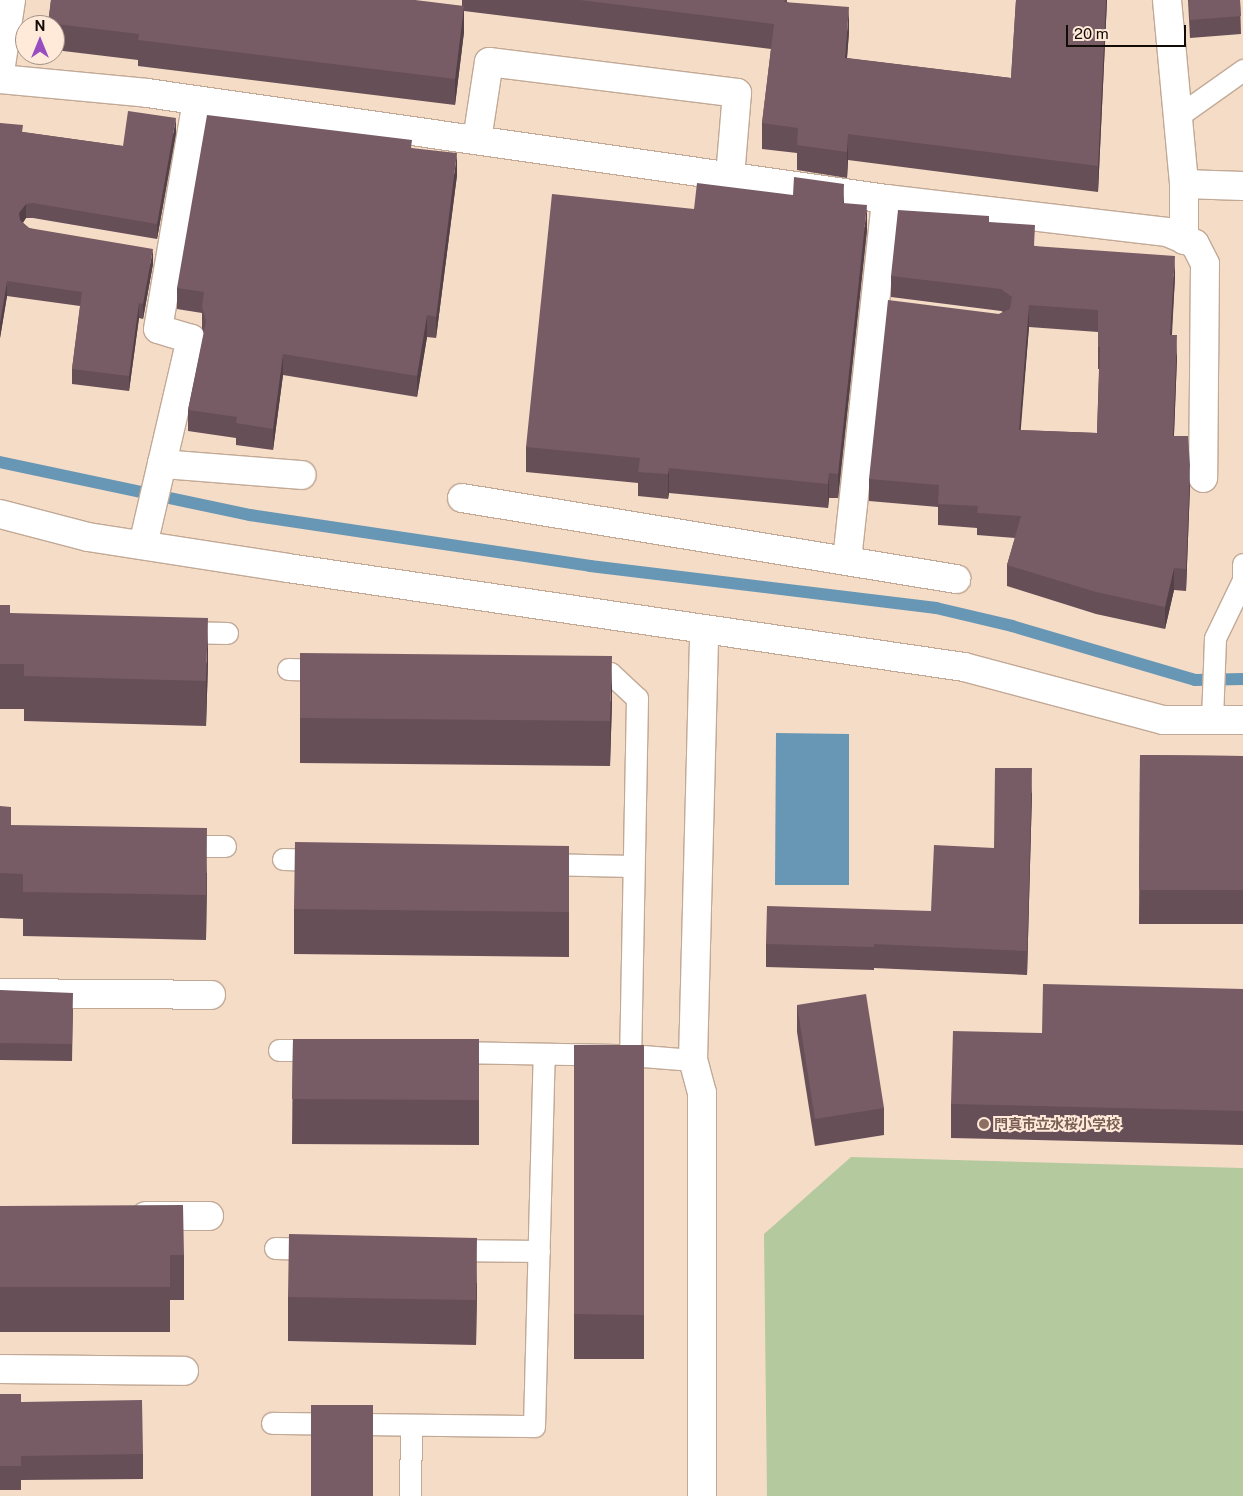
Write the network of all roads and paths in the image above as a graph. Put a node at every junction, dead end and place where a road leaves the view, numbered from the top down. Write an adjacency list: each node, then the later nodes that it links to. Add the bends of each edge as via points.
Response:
1 (11, 0): 4 (street)
2 (1168, 0): 7 (street)
3 (1243, 70): 7 (lane)
4 (0, 72)
5 (0, 79): 6 (street)
6 (197, 100): 8 (street); 14 (street, via 161,252 158,328 191,339)
7 (1178, 116): 10 (street)
8 (477, 140): 9 (street); 9 (street, via 490,62 738,92)
9 (730, 176): 12 (street)
10 (1184, 184): 11 (street); 13 (street)
11 (1243, 186)
12 (886, 199): 13 (street, via 1167,232); 20 (street, via 884,309)
13 (1184, 240): 16 (street, via 1195,244 1206,264)
14 (162, 464): 15 (street); 19 (street)
15 (302, 475)
16 (1203, 478)
17 (462, 498): 20 (street)
18 (0, 514): 19 (street, via 88,537)
19 (143, 545): 23 (street)
20 (847, 560): 22 (street)
21 (1243, 564): 29 (lane, via 1243,580 1215,638)
22 (956, 579)
23 (704, 630): 29 (street, via 964,667 1163,720); 44 (street)
24 (159, 632): 25 (lane)
25 (227, 634)
26 (288, 669): 27 (lane)
27 (346, 670)
28 (561, 672): 36 (lane, via 610,673 637,698)
29 (1212, 720): 30 (street)
30 (1243, 720)
31 (157, 846): 32 (lane)
32 (225, 846)
33 (283, 859): 34 (lane)
34 (342, 860)
35 (517, 864): 36 (lane)
36 (634, 866): 43 (lane)
37 (0, 993): 38 (street)
38 (211, 995)
39 (279, 1050): 40 (lane)
40 (348, 1051)
41 (426, 1052): 42 (lane)
42 (544, 1054): 43 (lane); 50 (lane)
43 (630, 1055): 44 (lane)
44 (693, 1060): 56 (street, via 702,1093)
45 (119, 1215): 46 (street)
46 (209, 1216)
47 (275, 1248): 48 (lane)
48 (343, 1249)
49 (431, 1250): 50 (lane)
50 (539, 1251): 54 (lane, via 534,1426)
51 (0, 1369): 52 (street)
52 (184, 1371)
53 (272, 1423): 54 (lane)
54 (411, 1425): 55 (lane)
55 (410, 1496)
56 (702, 1496)

